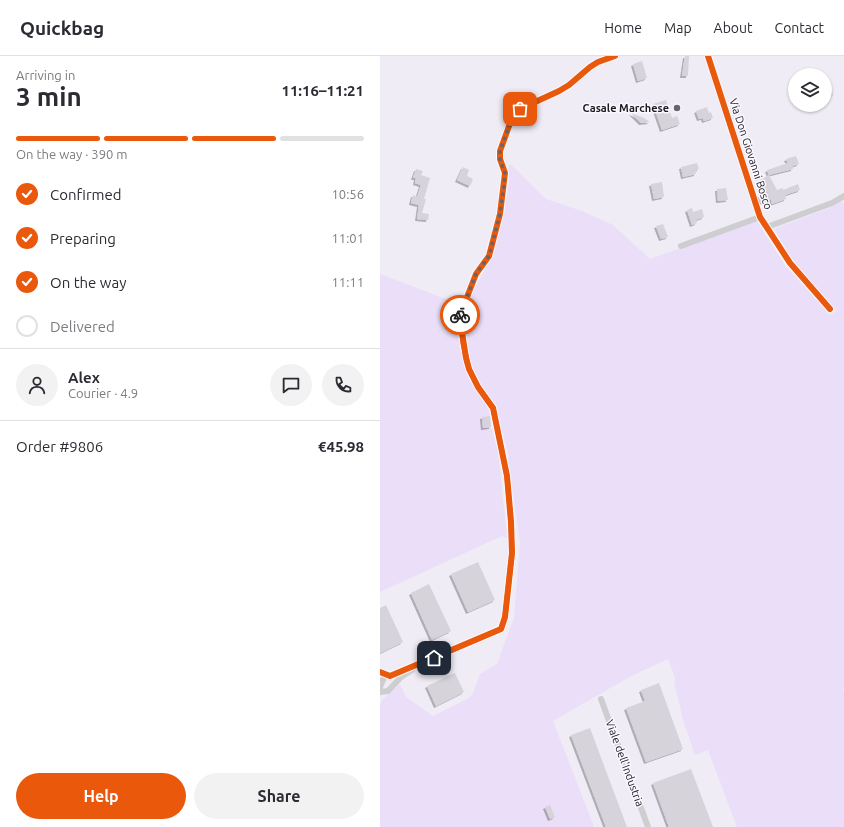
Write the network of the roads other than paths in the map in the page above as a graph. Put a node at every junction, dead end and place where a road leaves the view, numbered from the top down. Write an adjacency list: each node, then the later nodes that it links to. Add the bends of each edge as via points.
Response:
1 (615, 56): 8 (street, via 590,66 569,85 520,109 512,118 500,151 505,173 500,214 489,256 476,274 462,310 461,326 469,369 493,408 507,476 512,553 505,617 501,629)
2 (708, 56): 4 (street, Via Don Giovanni Bosco)
3 (844, 196): 5 (street, via 832,203)
4 (760, 217): 5 (street, Via Don Giovanni Bosco); 6 (street)
5 (767, 227): 7 (street, Via Don Giovanni Bosco, via 790,263)
6 (681, 246)
7 (830, 309)
8 (420, 664): 9 (street); 10 (street)
9 (385, 675): 10 (street); 11 (street)
10 (395, 684): 12 (street, via 388,691)
11 (380, 687)
12 (380, 692)
13 (601, 699): 14 (street, Viale dell'Industria)
14 (648, 827)

